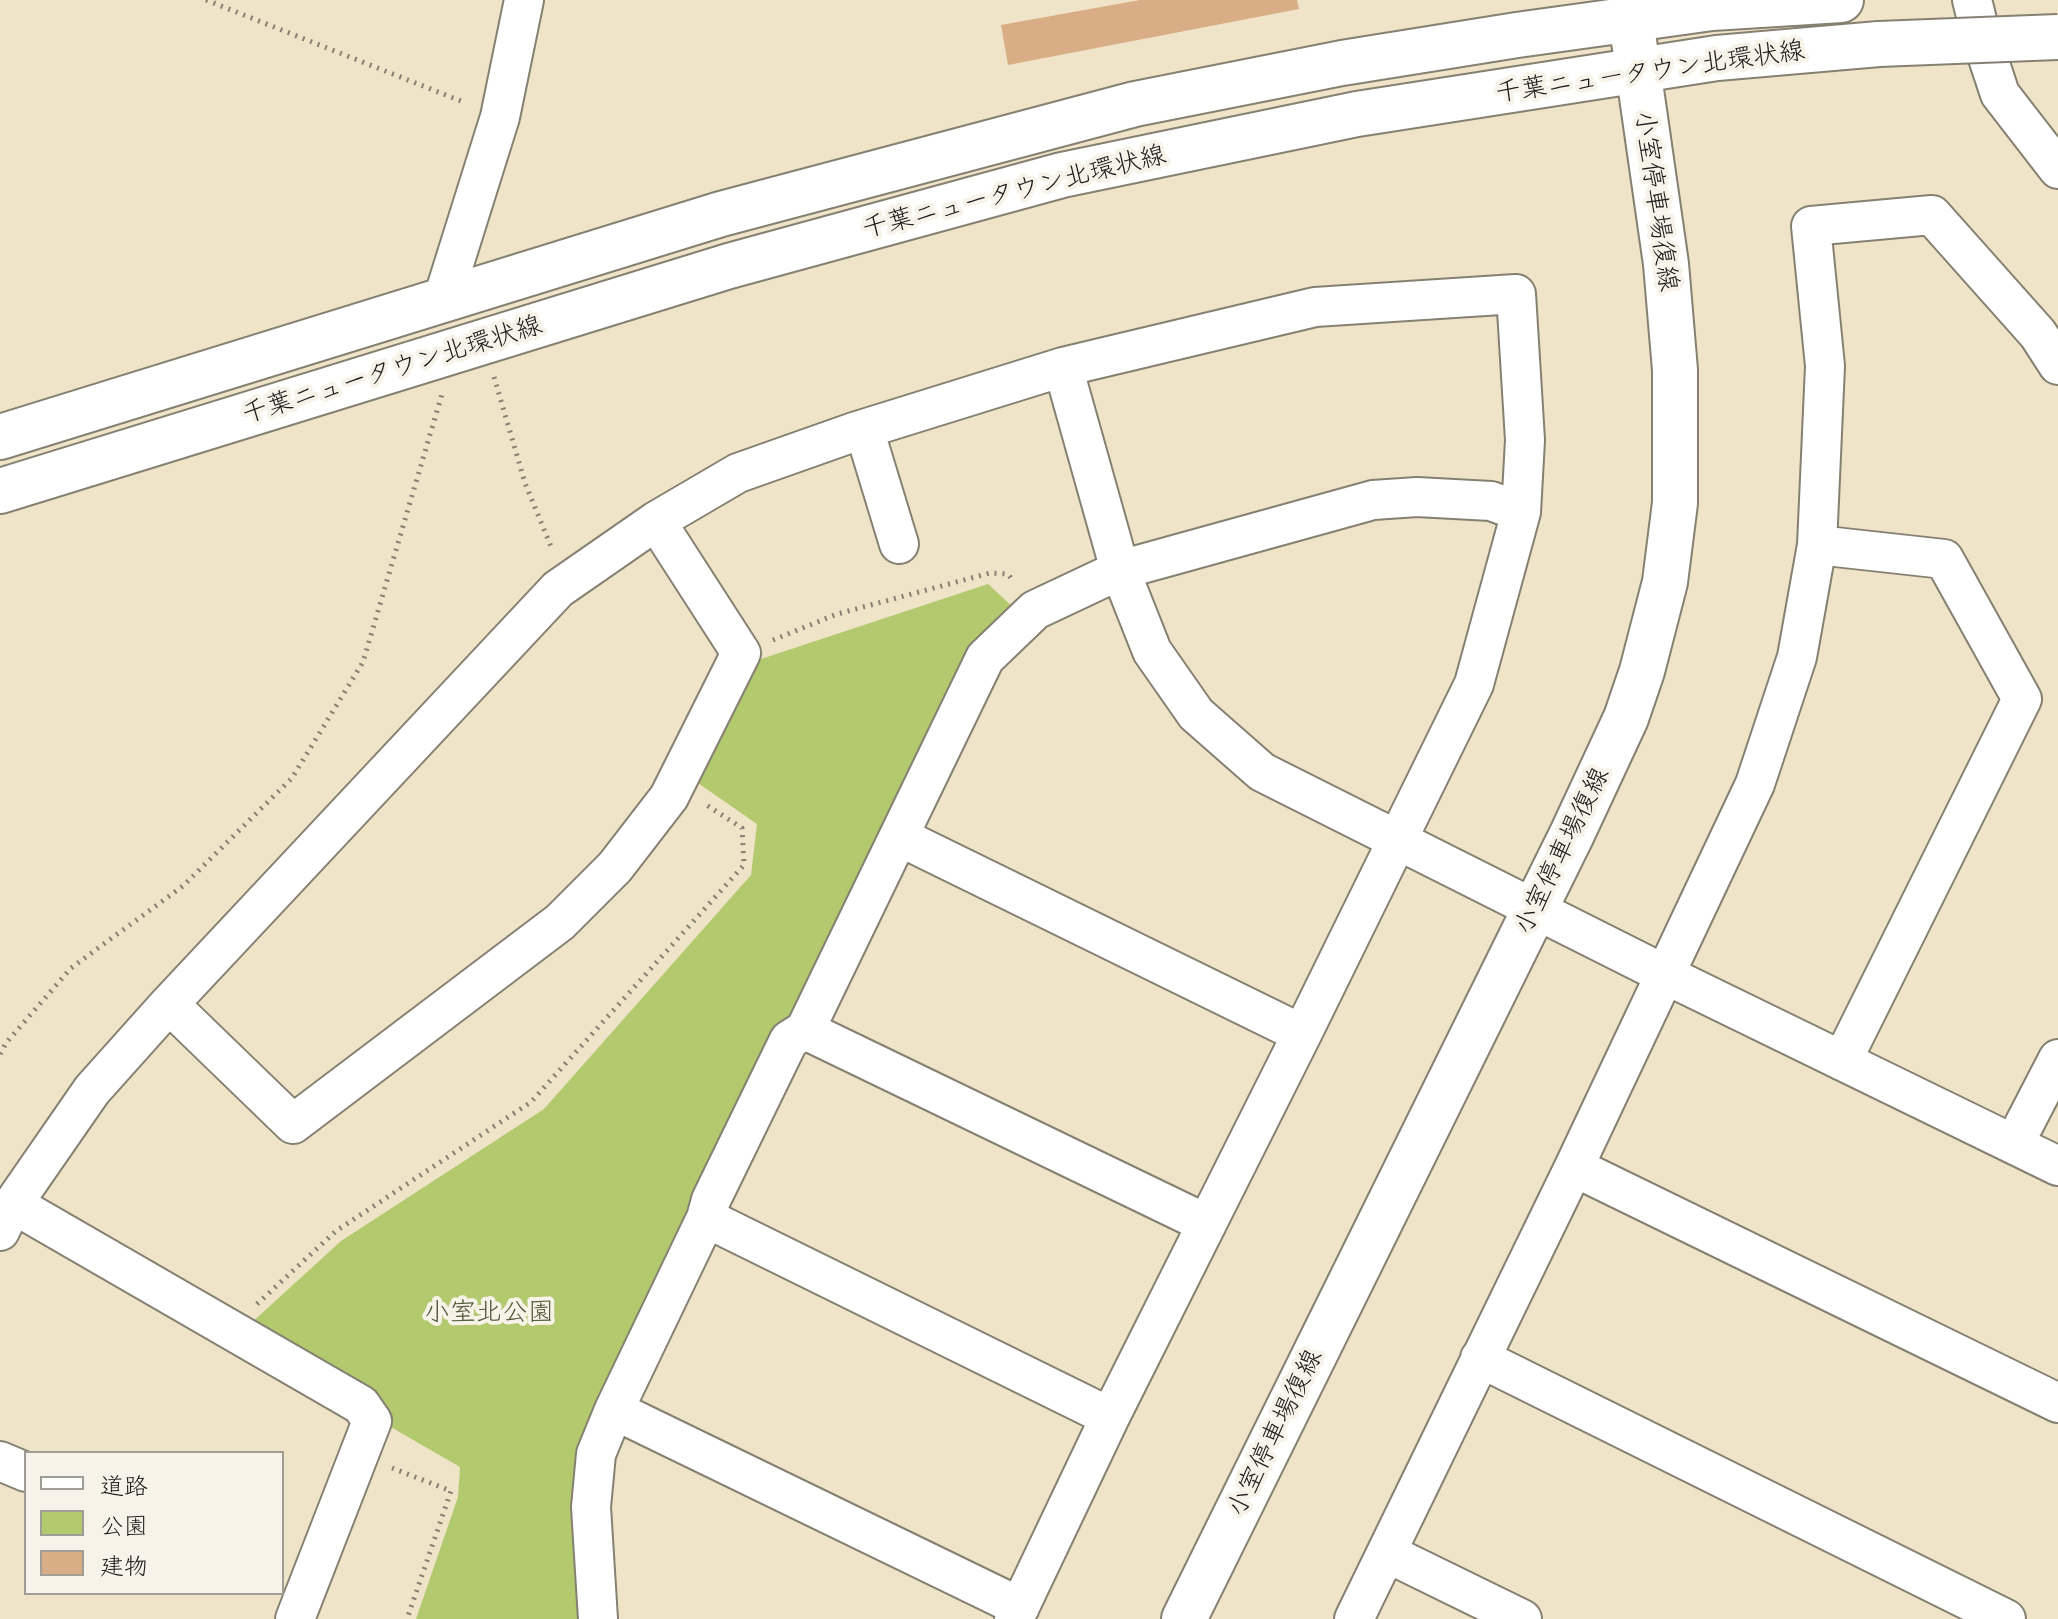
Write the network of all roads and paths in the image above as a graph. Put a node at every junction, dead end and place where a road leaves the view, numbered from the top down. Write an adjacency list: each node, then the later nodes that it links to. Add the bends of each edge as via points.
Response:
1 (206, 0): 8 (path)
2 (524, 0): 8 (street)
3 (1841, 0): 5 (main road, 千葉ニュータウン北環状線)
4 (1972, 0): 9 (street, via 2000,94)
5 (1631, 10): 7 (main road, 小室停車場復線); 10 (main road, 千葉ニュータウン北環状線, via 1135,104 721,214)
6 (2058, 37): 7 (main road, 千葉ニュータウン北環状線, bridge, via 1879,44)
7 (1638, 70): 11 (main road, 千葉ニュータウン北環状線, via 1357,114 1062,175 729,266); 29 (main road, 小室停車場復線, via 1666,264 1675,370 1675,503 1665,582 1626,718)
8 (500, 117): 10 (street)
9 (2058, 169)
10 (442, 302): 16 (main road, 千葉ニュータウン北環状線)
11 (455, 351): 17 (main road, 千葉ニュータウン北環状線); 34 (path, via 363,662 292,778 183,886 71,968)
12 (2058, 365): 21 (street, via 2038,334 1932,215 1811,226 1825,366)
13 (1063, 367): 15 (street); 18 (street, via 1315,307 1516,294 1525,440); 22 (street)
14 (494, 374): 23 (path, via 525,483)
15 (864, 429): 19 (street, via 738,473); 20 (street)
16 (0, 437)
17 (0, 491)
18 (1521, 512): 22 (street, via 1491,501 1373,500); 28 (street, via 1474,684)
19 (656, 521): 23 (street); 25 (street)
20 (899, 544)
21 (1817, 545): 30 (street, via 1797,657 1755,784); 36 (street, via 1944,559 2022,699)
22 (1120, 570): 24 (street); 28 (street, via 1152,651 1196,714 1262,772)
23 (566, 583): 31 (street)
24 (1035, 610): 25 (path, via 1008,574 990,573 837,614); 27 (street, via 985,658)
25 (741, 653): 26 (street)
26 (675, 784): 31 (street, via 615,867 560,922 293,1124); 43 (path, via 742,828 744,865 531,1102 336,1231)
27 (900, 837): 32 (street); 33 (street)
28 (1398, 840): 29 (street); 33 (street)
29 (1534, 909): 30 (street); 56 (main road, 小室停車場復線)
30 (1664, 974): 36 (street); 39 (street)
31 (169, 1004): 40 (street, via 92,1090)
32 (805, 1030): 41 (street, via 789,1040); 42 (street)
33 (1302, 1034): 42 (street)
34 (0, 1054)
35 (2058, 1059): 37 (street)
36 (1842, 1061): 37 (street)
37 (2014, 1144): 38 (street)
38 (2058, 1166)
39 (1574, 1167): 44 (street); 45 (street)
40 (6, 1217): 43 (street)
41 (706, 1218): 46 (street); 47 (street)
42 (1207, 1224): 47 (street)
43 (230, 1329): 48 (street, via 361,1405 372,1421)
44 (1480, 1358): 51 (street); 59 (street)
45 (2058, 1403)
46 (614, 1410): 53 (street); 55 (street, via 596,1454 591,1507)
47 (1110, 1417): 53 (street)
48 (359, 1456): 52 (street); 54 (path, via 451,1491)
49 (0, 1461): 50 (street)
50 (24, 1471)
51 (1387, 1553): 57 (street); 58 (street)
52 (296, 1593)
53 (1017, 1613)
54 (407, 1619)
55 (598, 1619)
56 (1184, 1619)
57 (1354, 1619)
58 (1522, 1619)
59 (2006, 1619)

